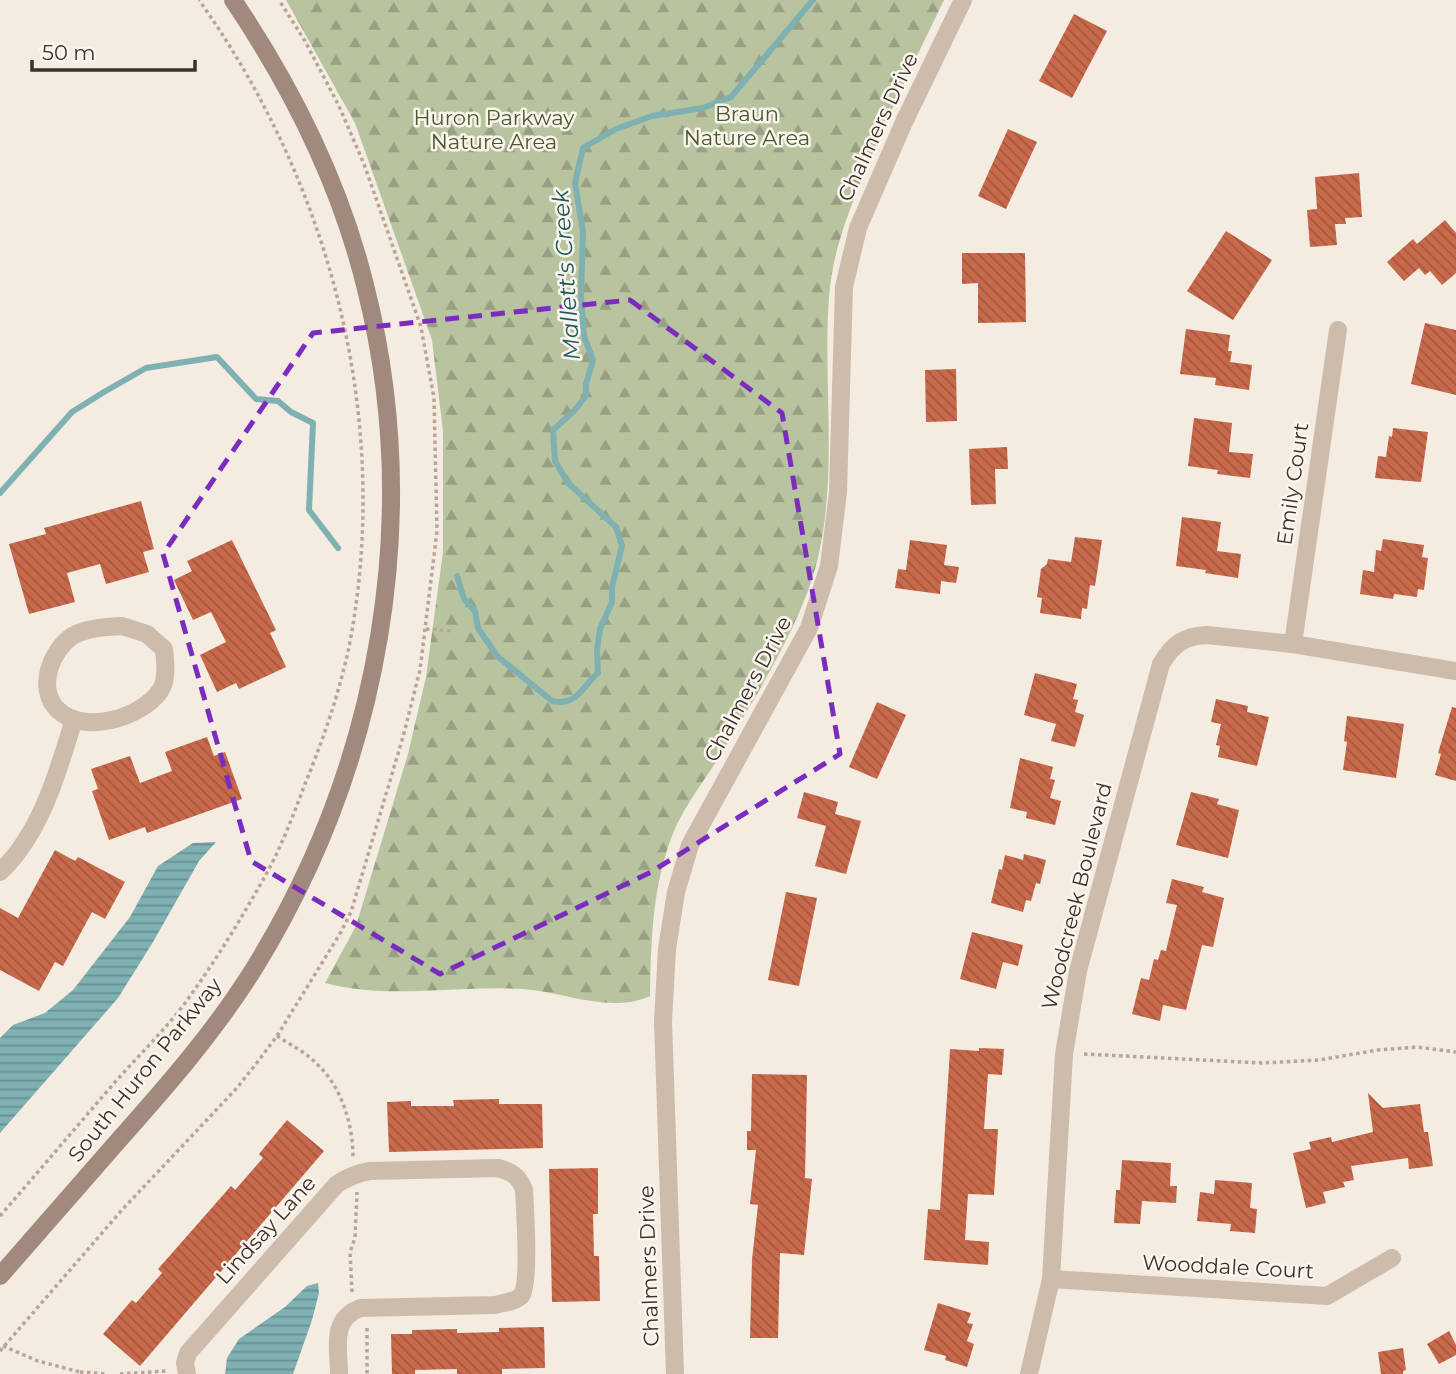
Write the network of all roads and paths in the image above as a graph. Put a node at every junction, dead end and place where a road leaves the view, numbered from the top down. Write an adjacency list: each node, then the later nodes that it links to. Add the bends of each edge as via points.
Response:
1 (199, 0): 14 (path, via 276,130 313,213 341,309 356,384 361,460 360,542 349,644 319,749 281,844 252,900 186,1002)
2 (233, 0): 16 (main road, South Huron Parkway, via 324,166 365,283 381,360 391,464 388,565 377,654 368,701 339,794 286,912 255,967 177,1073)
3 (279, 0): 6 (path, via 339,106 421,327 434,398 437,462 437,531)
4 (963, 0): 24 (street, Chalmers Drive, via 858,228 844,287 838,492 829,566 809,628 690,845 676,892 663,1021)
5 (1338, 330): 8 (street, Emily Court)
6 (426, 629): 7 (path); 18 (path, via 403,737 341,932 277,1036 236,1089 121,1211)
7 (452, 631)
8 (1293, 644): 9 (street, Woodcreek Boulevard); 13 (street, Woodcreek Boulevard, via 1194,636 1179,641 1161,664 1078,971)
9 (1456, 671)
10 (74, 719): 10 (street, via 97,722 145,706 161,689 164,649 147,634 122,626 74,636 57,652 48,670 48,692 57,709); 11 (street, via 34,826)
11 (0, 872)
12 (1456, 1052): 13 (path, via 1417,1047 1262,1063)
13 (1064, 1054): 17 (street, Woodcreek Boulevard)
14 (0, 1216)
15 (1392, 1258): 17 (street, Wooddale Court, via 1327,1296)
16 (0, 1276)
17 (1051, 1279): 25 (street, Woodcreek Boulevard)
18 (2, 1349): 20 (path)
19 (186, 1372): 22 (path); 23 (street, Lindsay Lane, via 188,1353 346,1178 370,1171 511,1171 524,1190 526,1272 520,1296 495,1305 360,1308 348,1313 338,1333)
20 (80, 1373): 21 (path)
21 (106, 1374)
22 (120, 1374)
23 (339, 1374)
24 (675, 1374)
25 (1029, 1374)

